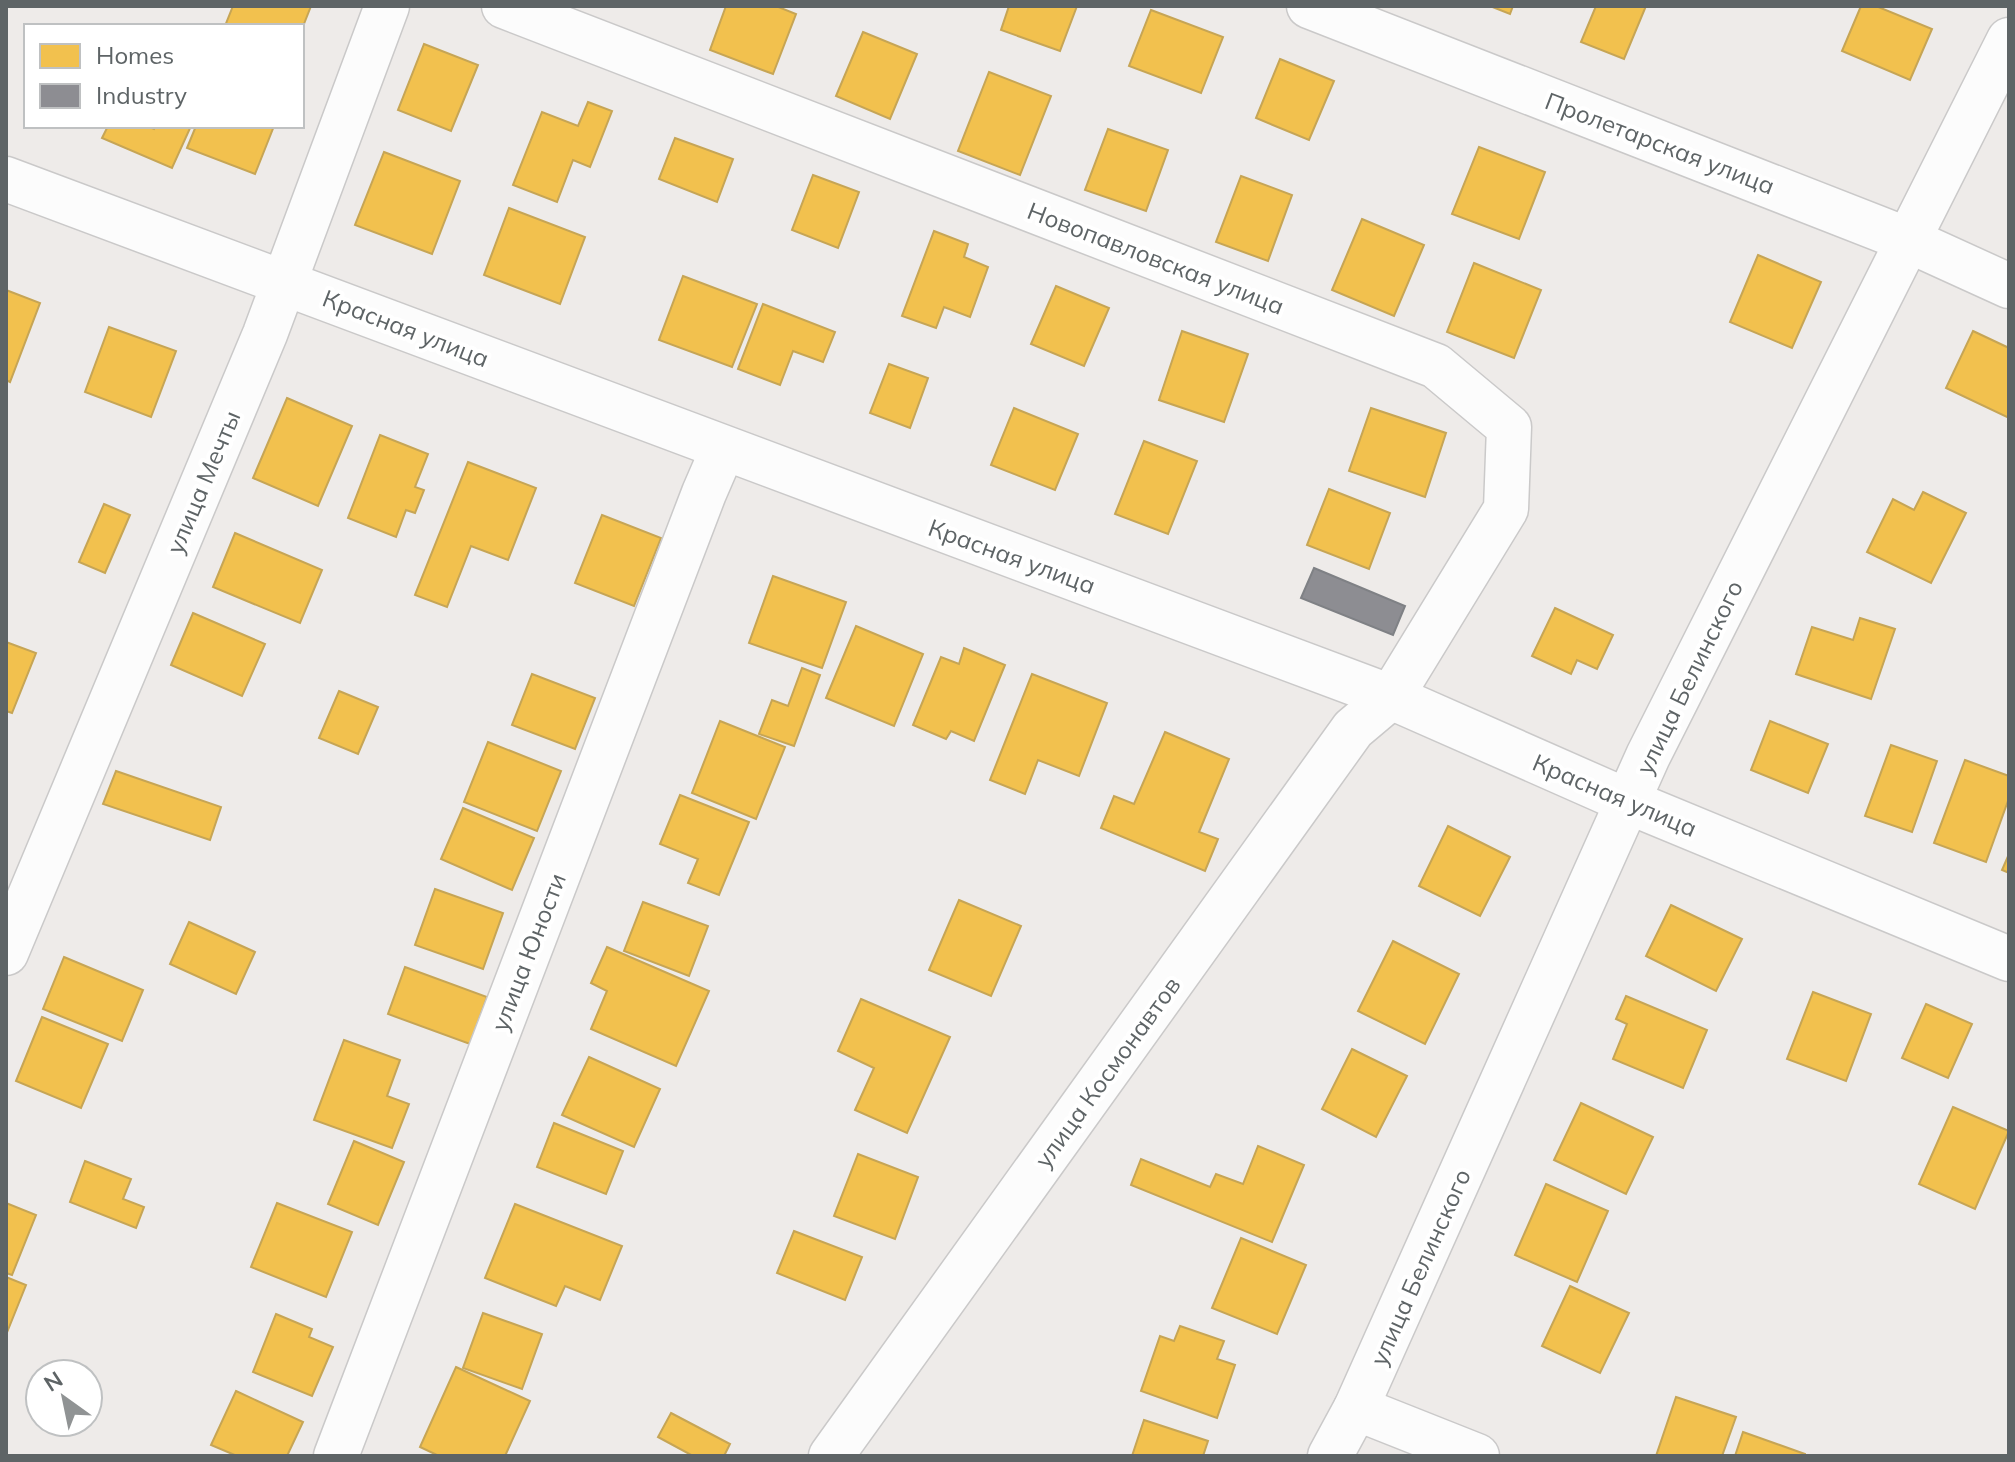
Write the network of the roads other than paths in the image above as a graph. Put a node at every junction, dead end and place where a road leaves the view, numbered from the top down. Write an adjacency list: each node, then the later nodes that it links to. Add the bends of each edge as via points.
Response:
1 (387, 6): 7 (street, улица Мечты)
2 (504, 6): 10 (street, Новопавловская улица, via 1436,366 1509,427 1506,509)
3 (1309, 6): 6 (street, Пролетарская улица)
4 (2009, 40): 6 (street, улица Белинского)
5 (6, 179): 7 (street, Красная улица)
6 (1908, 240): 8 (street, Пролетарская улица); 11 (street, улица Белинского)
7 (284, 281): 9 (street, Красная улица); 12 (street, улица Мечты)
8 (2009, 286)
9 (723, 449): 10 (street, Красная улица); 15 (street, улица Юности)
10 (1391, 697): 11 (street, Красная улица); 16 (street, улица Космонавтов, via 1353,729)
11 (1629, 802): 13 (street, Красная улица); 14 (street, улица Белинского)
12 (6, 953)
13 (2009, 959)
14 (1356, 1408): 17 (street, улица Белинского); 18 (street)
15 (336, 1456)
16 (831, 1456)
17 (1330, 1456)
18 (1477, 1456)

